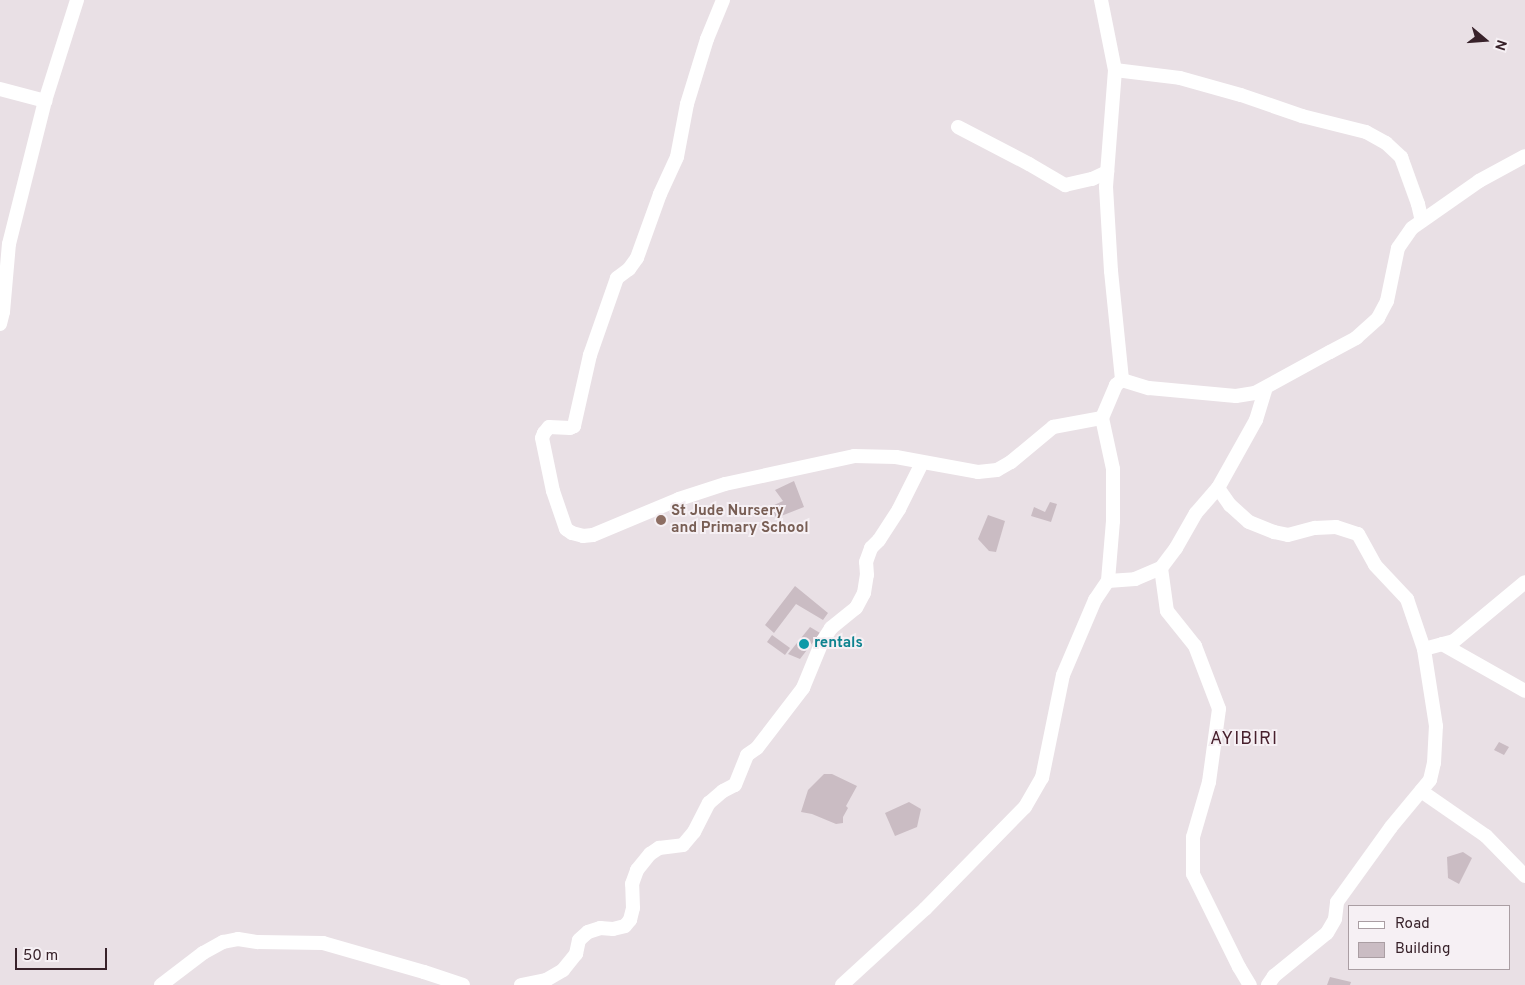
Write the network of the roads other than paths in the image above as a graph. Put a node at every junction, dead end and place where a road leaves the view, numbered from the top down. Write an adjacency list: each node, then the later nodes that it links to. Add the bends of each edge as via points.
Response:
1 (77, 0): 6 (street)
2 (723, 0): 16 (street, via 687,104 677,157 637,258 617,278 590,355 574,426 549,427 544,433 544,448 562,521 572,533 593,535 679,499 725,484 798,467 876,455)
3 (1101, 0): 4 (street)
4 (1115, 70): 9 (street); 10 (street, via 1180,78 1366,132 1386,143 1401,157)
5 (0, 89): 6 (street)
6 (45, 101): 11 (street)
7 (958, 127): 9 (street, via 1064,185 1077,184)
8 (1525, 156): 10 (street, via 1479,181)
9 (1107, 172): 13 (street, via 1111,271)
10 (1422, 221): 14 (street, via 1401,242 1387,301 1370,327 1356,338)
11 (4, 245): 12 (street)
12 (0, 324)
13 (1122, 380): 14 (street, via 1149,388 1236,396 1255,393); 15 (street, via 1116,385)
14 (1266, 387): 17 (street, via 1256,420)
15 (1102, 418): 16 (street, via 1053,427 997,470 978,472); 19 (street, via 1113,469)
16 (922, 463): 28 (street, via 899,509 871,548 866,562 868,575 864,593 856,608 831,628 803,688 757,748 747,755 735,785 708,802 694,832 683,845 659,848 637,870 632,884 633,908 625,926 588,932 579,940 576,954 563,970 546,980)
17 (1218, 488): 18 (street, via 1196,513); 22 (street, via 1249,522 1274,532 1288,535 1336,527 1358,534 1375,565 1407,599)
18 (1161, 568): 19 (street, via 1135,579); 30 (street, via 1167,611 1196,646 1219,709 1209,782 1192,837 1193,874)
19 (1108, 581): 29 (street, via 1095,600 1063,675 1042,778 1025,807 925,908)
20 (1525, 582): 21 (street, via 1454,641)
21 (1442, 644): 22 (street); 23 (street)
22 (1424, 649): 24 (street, via 1436,726 1434,763 1430,780)
23 (1525, 691)
24 (1422, 790): 25 (street, via 1486,836); 31 (street, via 1337,902 1335,918 1327,933 1274,976)
25 (1525, 876)
26 (161, 985): 27 (street, via 223,942 238,939 323,943)
27 (463, 985)
28 (522, 985)
29 (842, 985)
30 (1250, 985)
31 (1268, 985)

